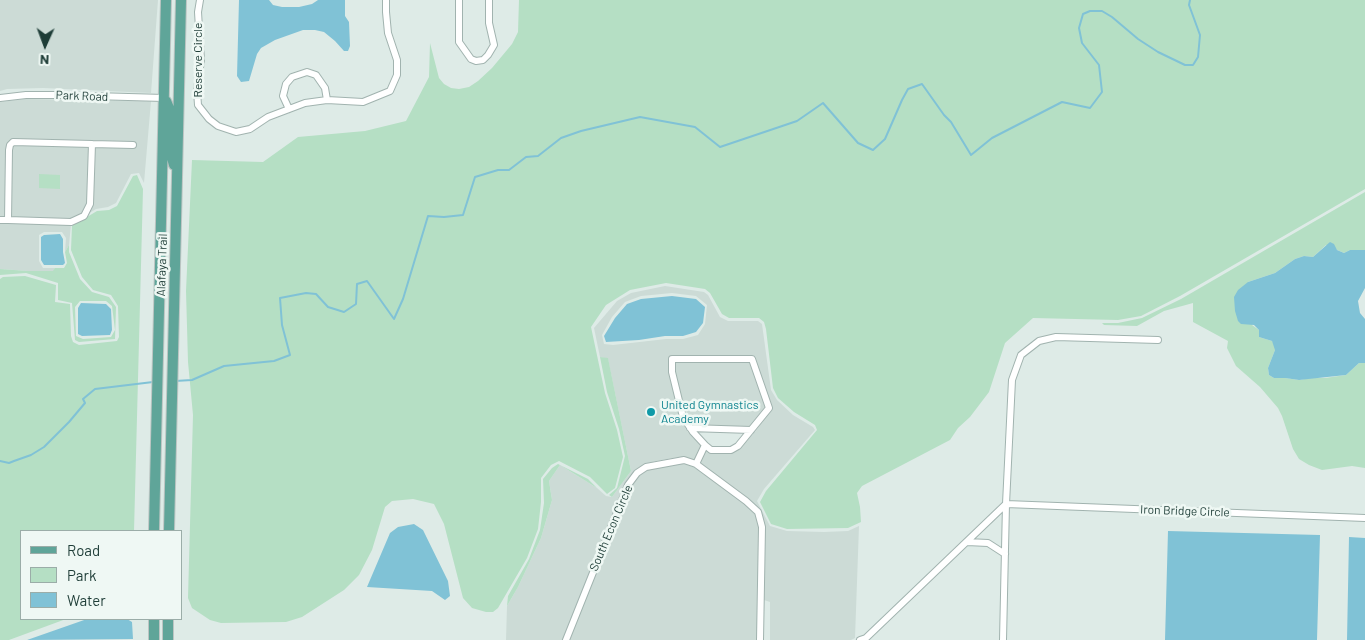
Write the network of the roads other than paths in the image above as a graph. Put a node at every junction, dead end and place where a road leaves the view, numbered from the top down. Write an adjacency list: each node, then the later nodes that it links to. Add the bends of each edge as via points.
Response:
1 (166, 0): 8 (main road, Alafaya Trail)
2 (181, 0): 13 (main road, Alafaya Trail)
3 (200, 0): 10 (street, Reserve Circle, via 198,105 209,119 236,132 250,129)
4 (386, 0): 9 (street, Reserve Circle, via 388,33 397,60 390,91 363,102)
5 (459, 0): 6 (street, via 459,42 476,61 483,60 494,45)
6 (489, 0)
7 (0, 98): 8 (street, Park Road, via 57,95)
8 (164, 98): 13 (main road, via 171,113 170,151); 16 (main road, Alafaya Trail)
9 (327, 100): 10 (street, Reserve Circle); 10 (street, via 326,88 316,75 307,72 286,84 283,96)
10 (289, 109)
11 (92, 144): 12 (street); 15 (street, via 90,204 84,216 71,222); 15 (street, via 13,142 9,150)
12 (133, 145)
13 (177, 178): 17 (main road, Alafaya Trail)
14 (0, 220): 15 (street)
15 (8, 220)
16 (159, 276): 17 (main road); 23 (main road, Alafaya Trail)
17 (174, 293): 25 (main road, Alafaya Trail)
18 (1158, 340): 24 (street, via 1056,336 1039,341 1021,355 1012,380)
19 (690, 428): 20 (street); 20 (street, via 683,417 672,359 752,359 769,408); 21 (street)
20 (751, 430): 21 (street, via 738,446 730,450 711,450)
21 (705, 445): 22 (street)
22 (696, 464): 36 (street, South Econ Circle, via 684,460 646,467 628,485); 37 (street, South Econ Circle, via 758,512 762,527)
23 (155, 486): 25 (main road, via 162,490); 27 (main road, Alafaya Trail)
24 (1006, 504): 26 (street, Iron Bridge Circle); 29 (street); 30 (street)
25 (169, 505): 28 (main road, Alafaya Trail)
26 (1365, 518)
27 (154, 530)
28 (169, 530)
29 (967, 542): 30 (street, via 988,544); 33 (street)
30 (1005, 554): 38 (street)
31 (154, 620): 34 (main road)
32 (168, 620): 35 (main road)
33 (864, 639)
34 (154, 640)
35 (168, 640)
36 (566, 640)
37 (760, 640)
38 (1002, 640)

